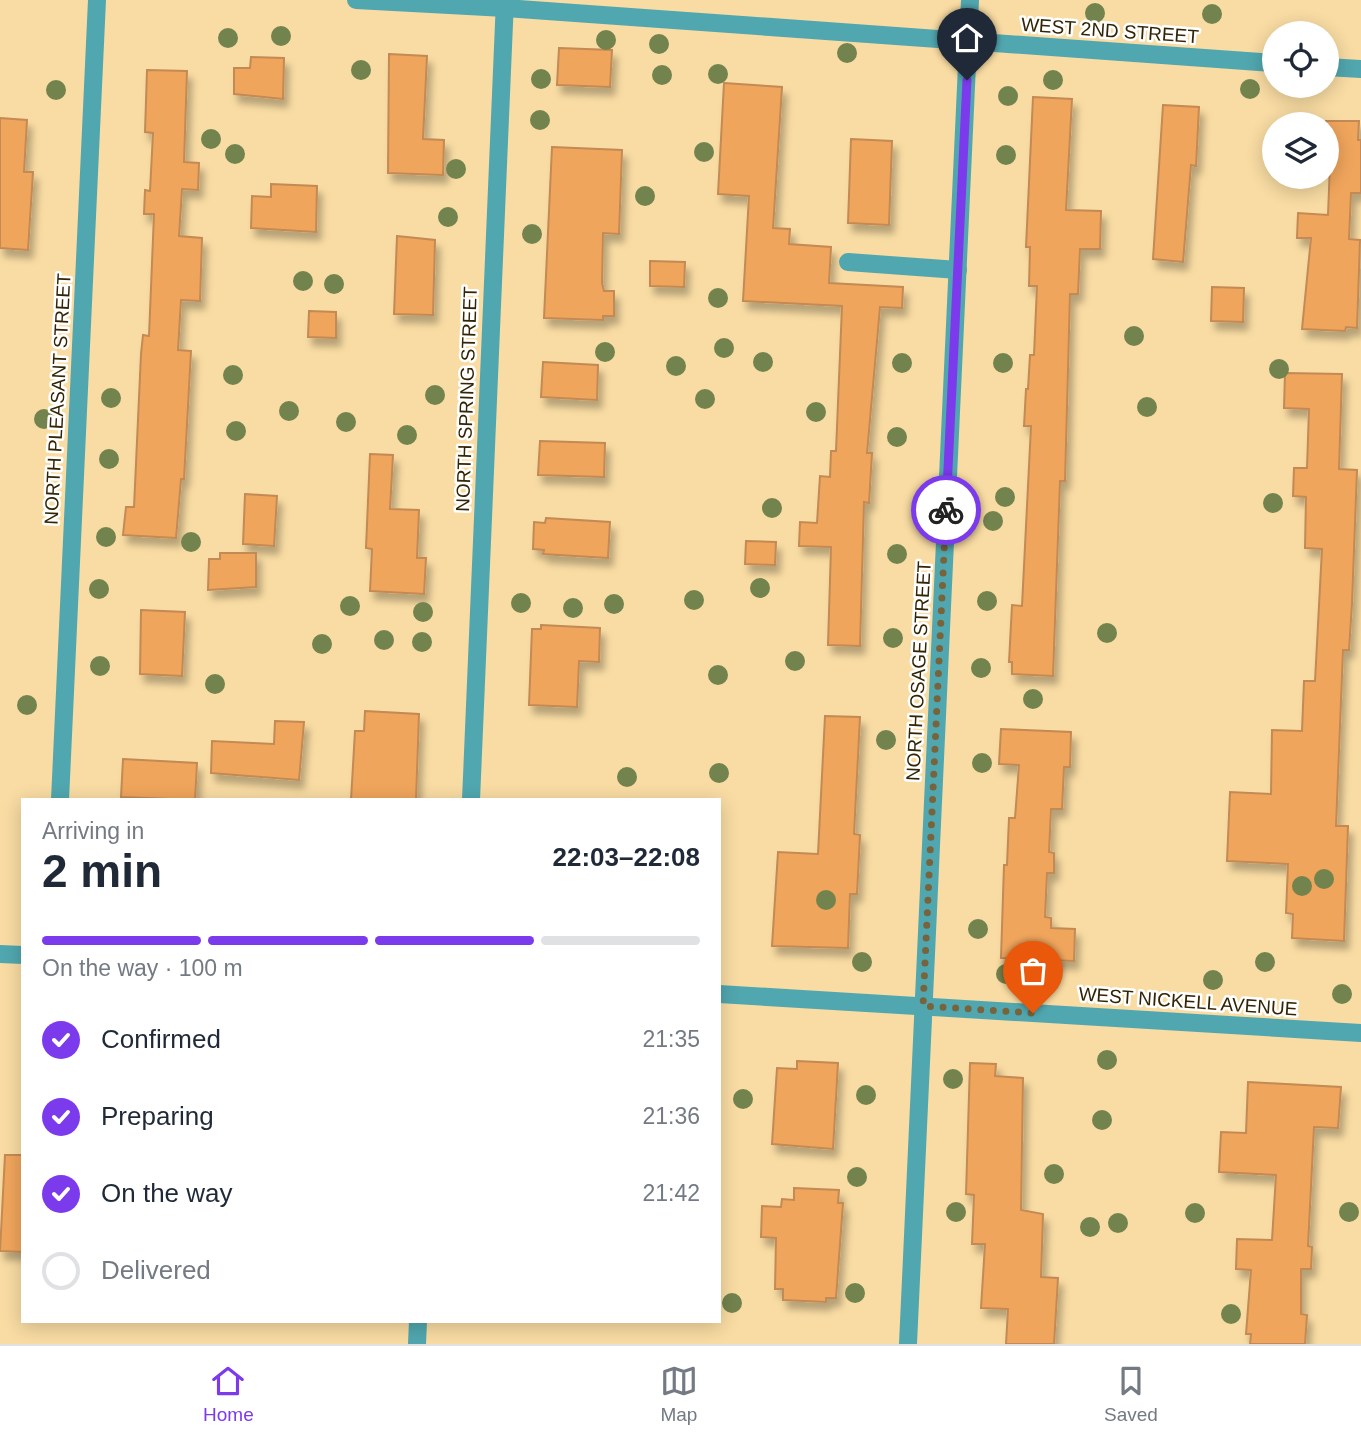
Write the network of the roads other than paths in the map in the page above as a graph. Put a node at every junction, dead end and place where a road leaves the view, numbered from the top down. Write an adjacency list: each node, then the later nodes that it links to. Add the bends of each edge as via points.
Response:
1 (97, 0): 11 (street, NORTH PLEASANT STREET)
2 (356, 0): 4 (street, WEST 2ND STREET)
3 (970, 0): 5 (street, NORTH OSAGE STREET)
4 (505, 4): 5 (street, WEST 2ND STREET); 12 (street, NORTH SPRING STREET)
5 (968, 40): 6 (street, WEST 2ND STREET); 10 (street, NORTH OSAGE STREET)
6 (1262, 62)
7 (1339, 68): 8 (street)
8 (1361, 69)
9 (848, 262): 10 (street)
10 (957, 270): 16 (street, NORTH OSAGE STREET)
11 (60, 798)
12 (471, 798)
13 (0, 954): 14 (street)
14 (21, 955)
15 (721, 994): 16 (street, WEST NICKELL AVENUE)
16 (923, 1006): 17 (street, WEST NICKELL AVENUE); 20 (street, NORTH OSAGE STREET)
17 (1361, 1033)
18 (418, 1323): 19 (street)
19 (416, 1344)
20 (908, 1344)

